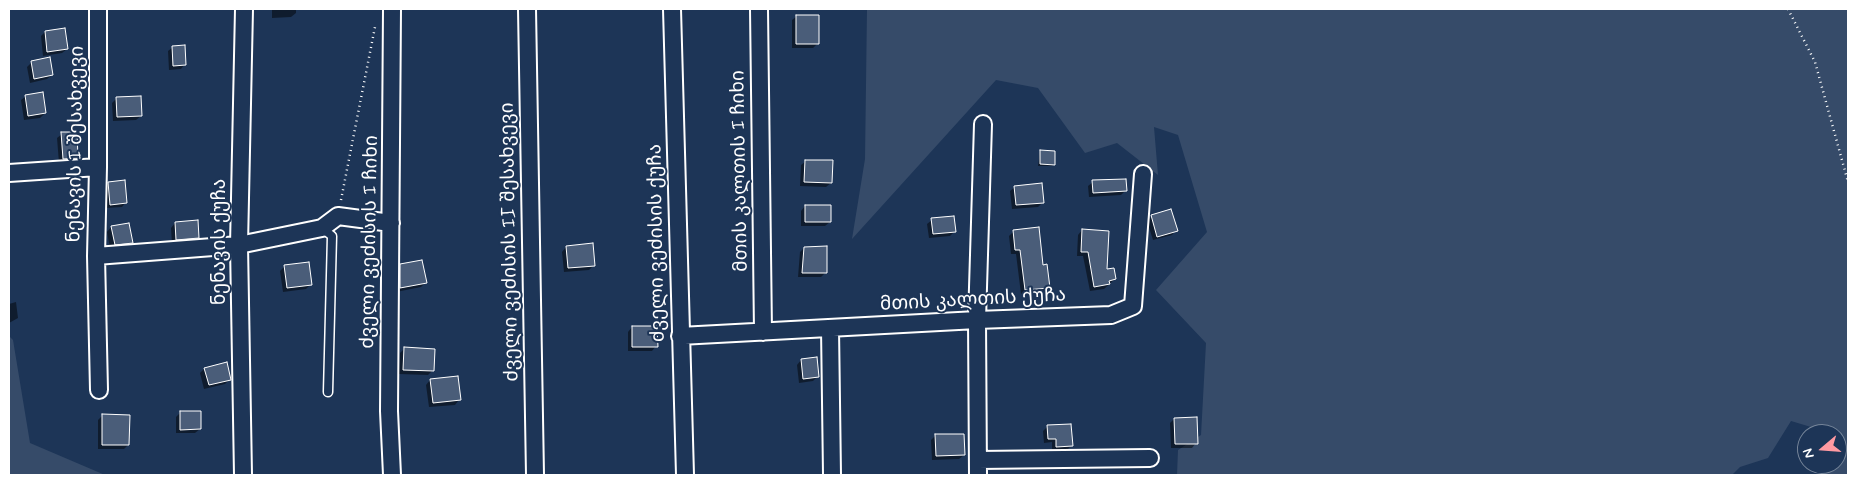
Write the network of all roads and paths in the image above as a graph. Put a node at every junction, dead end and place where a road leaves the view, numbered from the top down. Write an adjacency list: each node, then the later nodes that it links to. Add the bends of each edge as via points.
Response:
1 (98, 9): 10 (street, ნენავის I შესახვევი)
2 (244, 9): 17 (street, ნენავის ქუჩა)
3 (392, 9): 15 (street, ძველი ვეძისის I ჩიხი)
4 (527, 9): 29 (street, ძველი ვეძისის II შესახვევი)
5 (672, 9): 22 (street, ძველი ვეძისის ქუჩა)
6 (759, 9): 21 (street, მთის კალთის I ჩიხი)
7 (1788, 9): 13 (path, via 1815,62)
8 (377, 22): 14 (path)
9 (983, 124): 19 (street)
10 (98, 166): 11 (street); 18 (street, ნენავის I შესახვევი)
11 (9, 173)
12 (1143, 174): 19 (street, მთის კალთის ქუჩა, via 1133,306 1111,315)
13 (1848, 182)
14 (338, 216): 15 (street); 16 (street)
15 (392, 223): 28 (street, ძველი ვეძისის I ჩიხი, via 389,410)
16 (322, 228): 17 (street, ნენავის I შესახვევი); 24 (lane, via 332,236)
17 (239, 245): 18 (street, ნენავის I შესახვევი); 27 (street, ნენავის ქუჩა)
18 (96, 256): 23 (street)
19 (978, 320): 20 (street, მთის კალთის ქუჩა); 26 (street)
20 (830, 328): 21 (street, მთის კალთის ქუჩა); 31 (street)
21 (763, 332): 22 (street, მთის კალთის ქუჩა)
22 (680, 336): 30 (street, ძველი ვეძისის ქუჩა)
23 (99, 390)
24 (328, 392)
25 (1150, 458): 26 (street)
26 (978, 468)
27 (243, 475)
28 (392, 475)
29 (535, 475)
30 (685, 475)
31 (832, 475)

